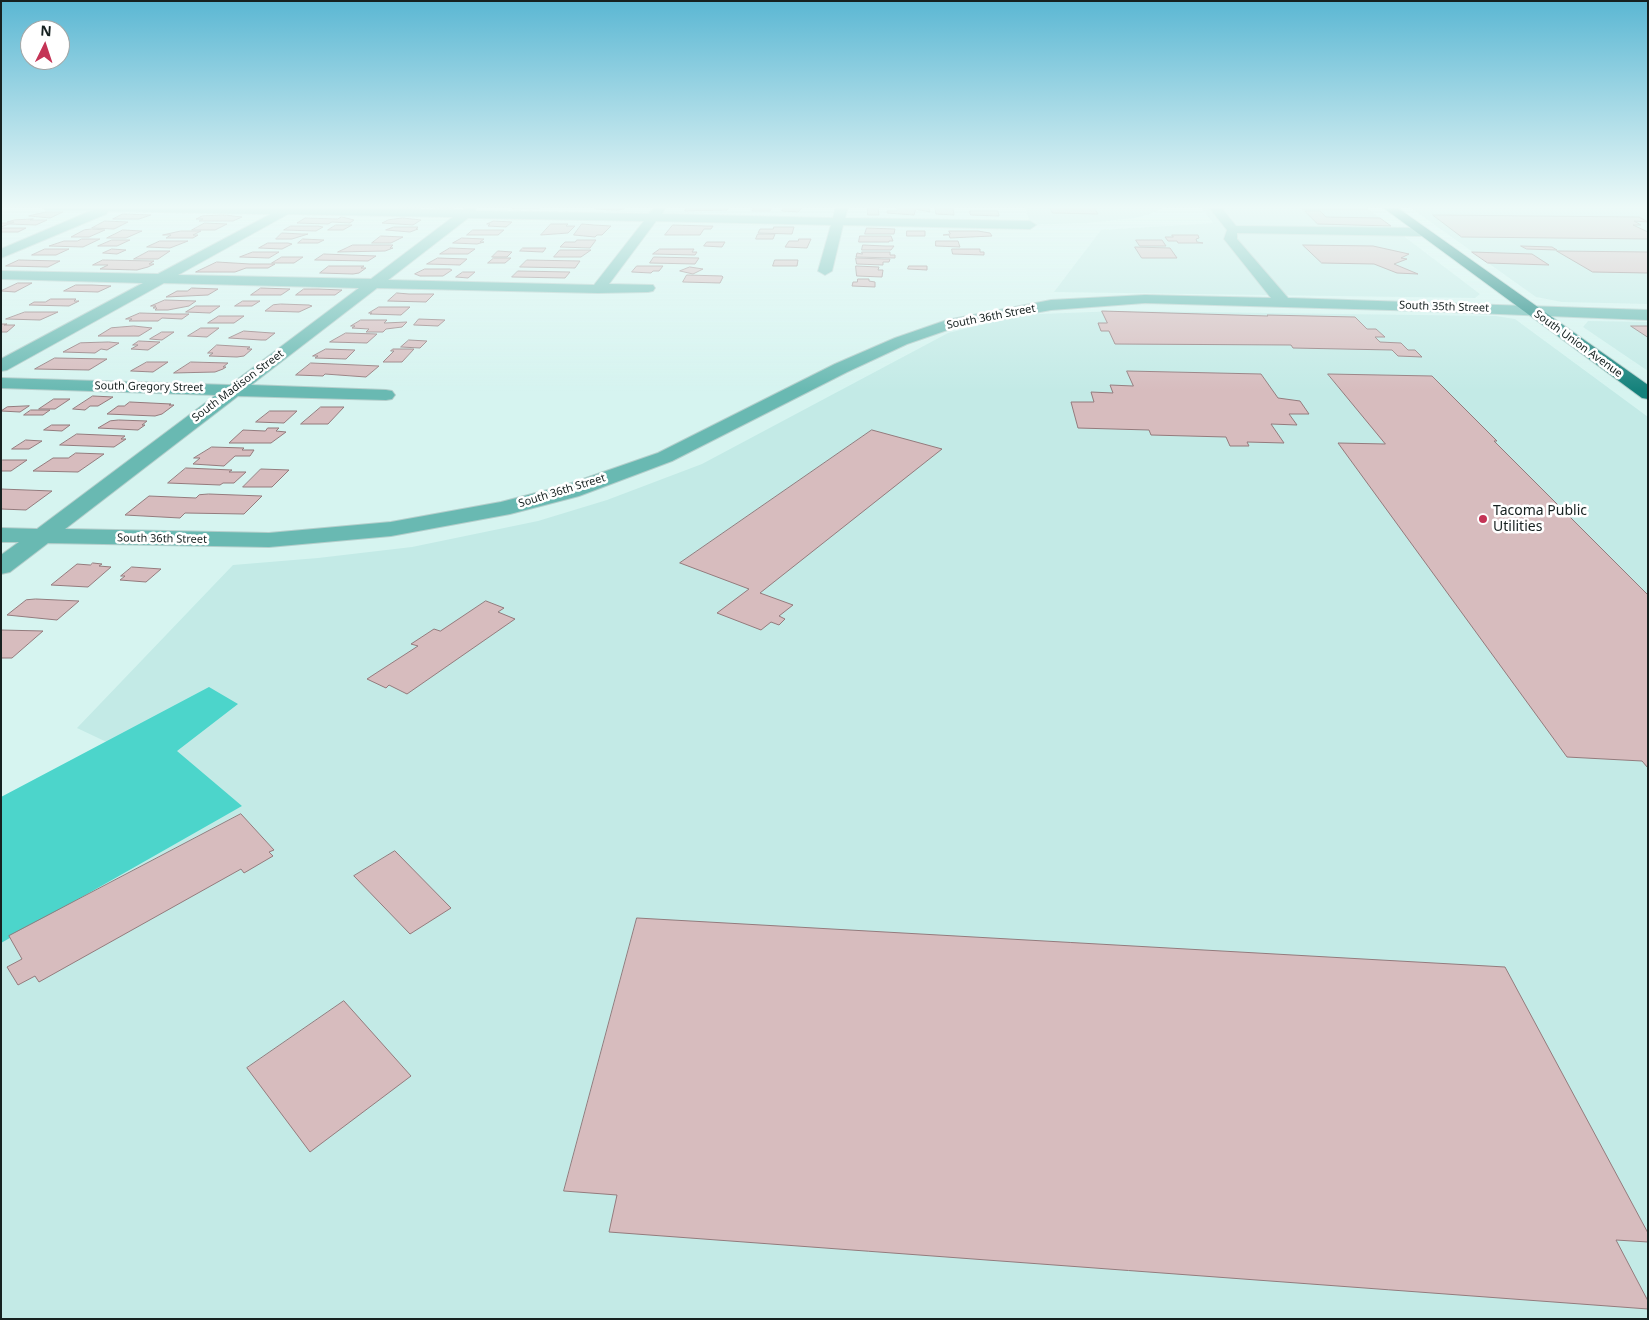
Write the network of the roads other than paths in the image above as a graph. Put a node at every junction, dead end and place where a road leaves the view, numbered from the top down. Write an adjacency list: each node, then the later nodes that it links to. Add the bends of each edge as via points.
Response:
1 (181, 268): 7 (street)
2 (395, 268): 8 (street, South Madison Street)
3 (615, 268): 10 (street)
4 (1255, 268): 12 (street)
5 (1472, 268): 13 (main road, South Union Avenue)
6 (1, 275): 7 (street)
7 (162, 278): 8 (street); 15 (street)
8 (373, 284): 10 (street); 17 (street, South Madison Street)
9 (648, 288): 10 (street)
10 (598, 289)
11 (1091, 301): 12 (street, South 35th Street); 21 (street, South 36th Street, via 952,323 901,341 665,457 571,491 502,509 391,529 287,539 231,541)
12 (1283, 302): 13 (street, South 35th Street)
13 (1532, 310): 14 (street, South 35th Street); 18 (main road, South Union Avenue)
14 (1648, 314)
15 (1, 366)
16 (1, 383): 17 (street, South Gregory Street)
17 (234, 389): 19 (street, South Gregory Street); 21 (street, South Madison Street)
18 (1648, 394)
19 (386, 395)
20 (1, 535): 21 (street, South 36th Street)
21 (42, 536): 22 (street, South Madison Street)
22 (1, 567)

